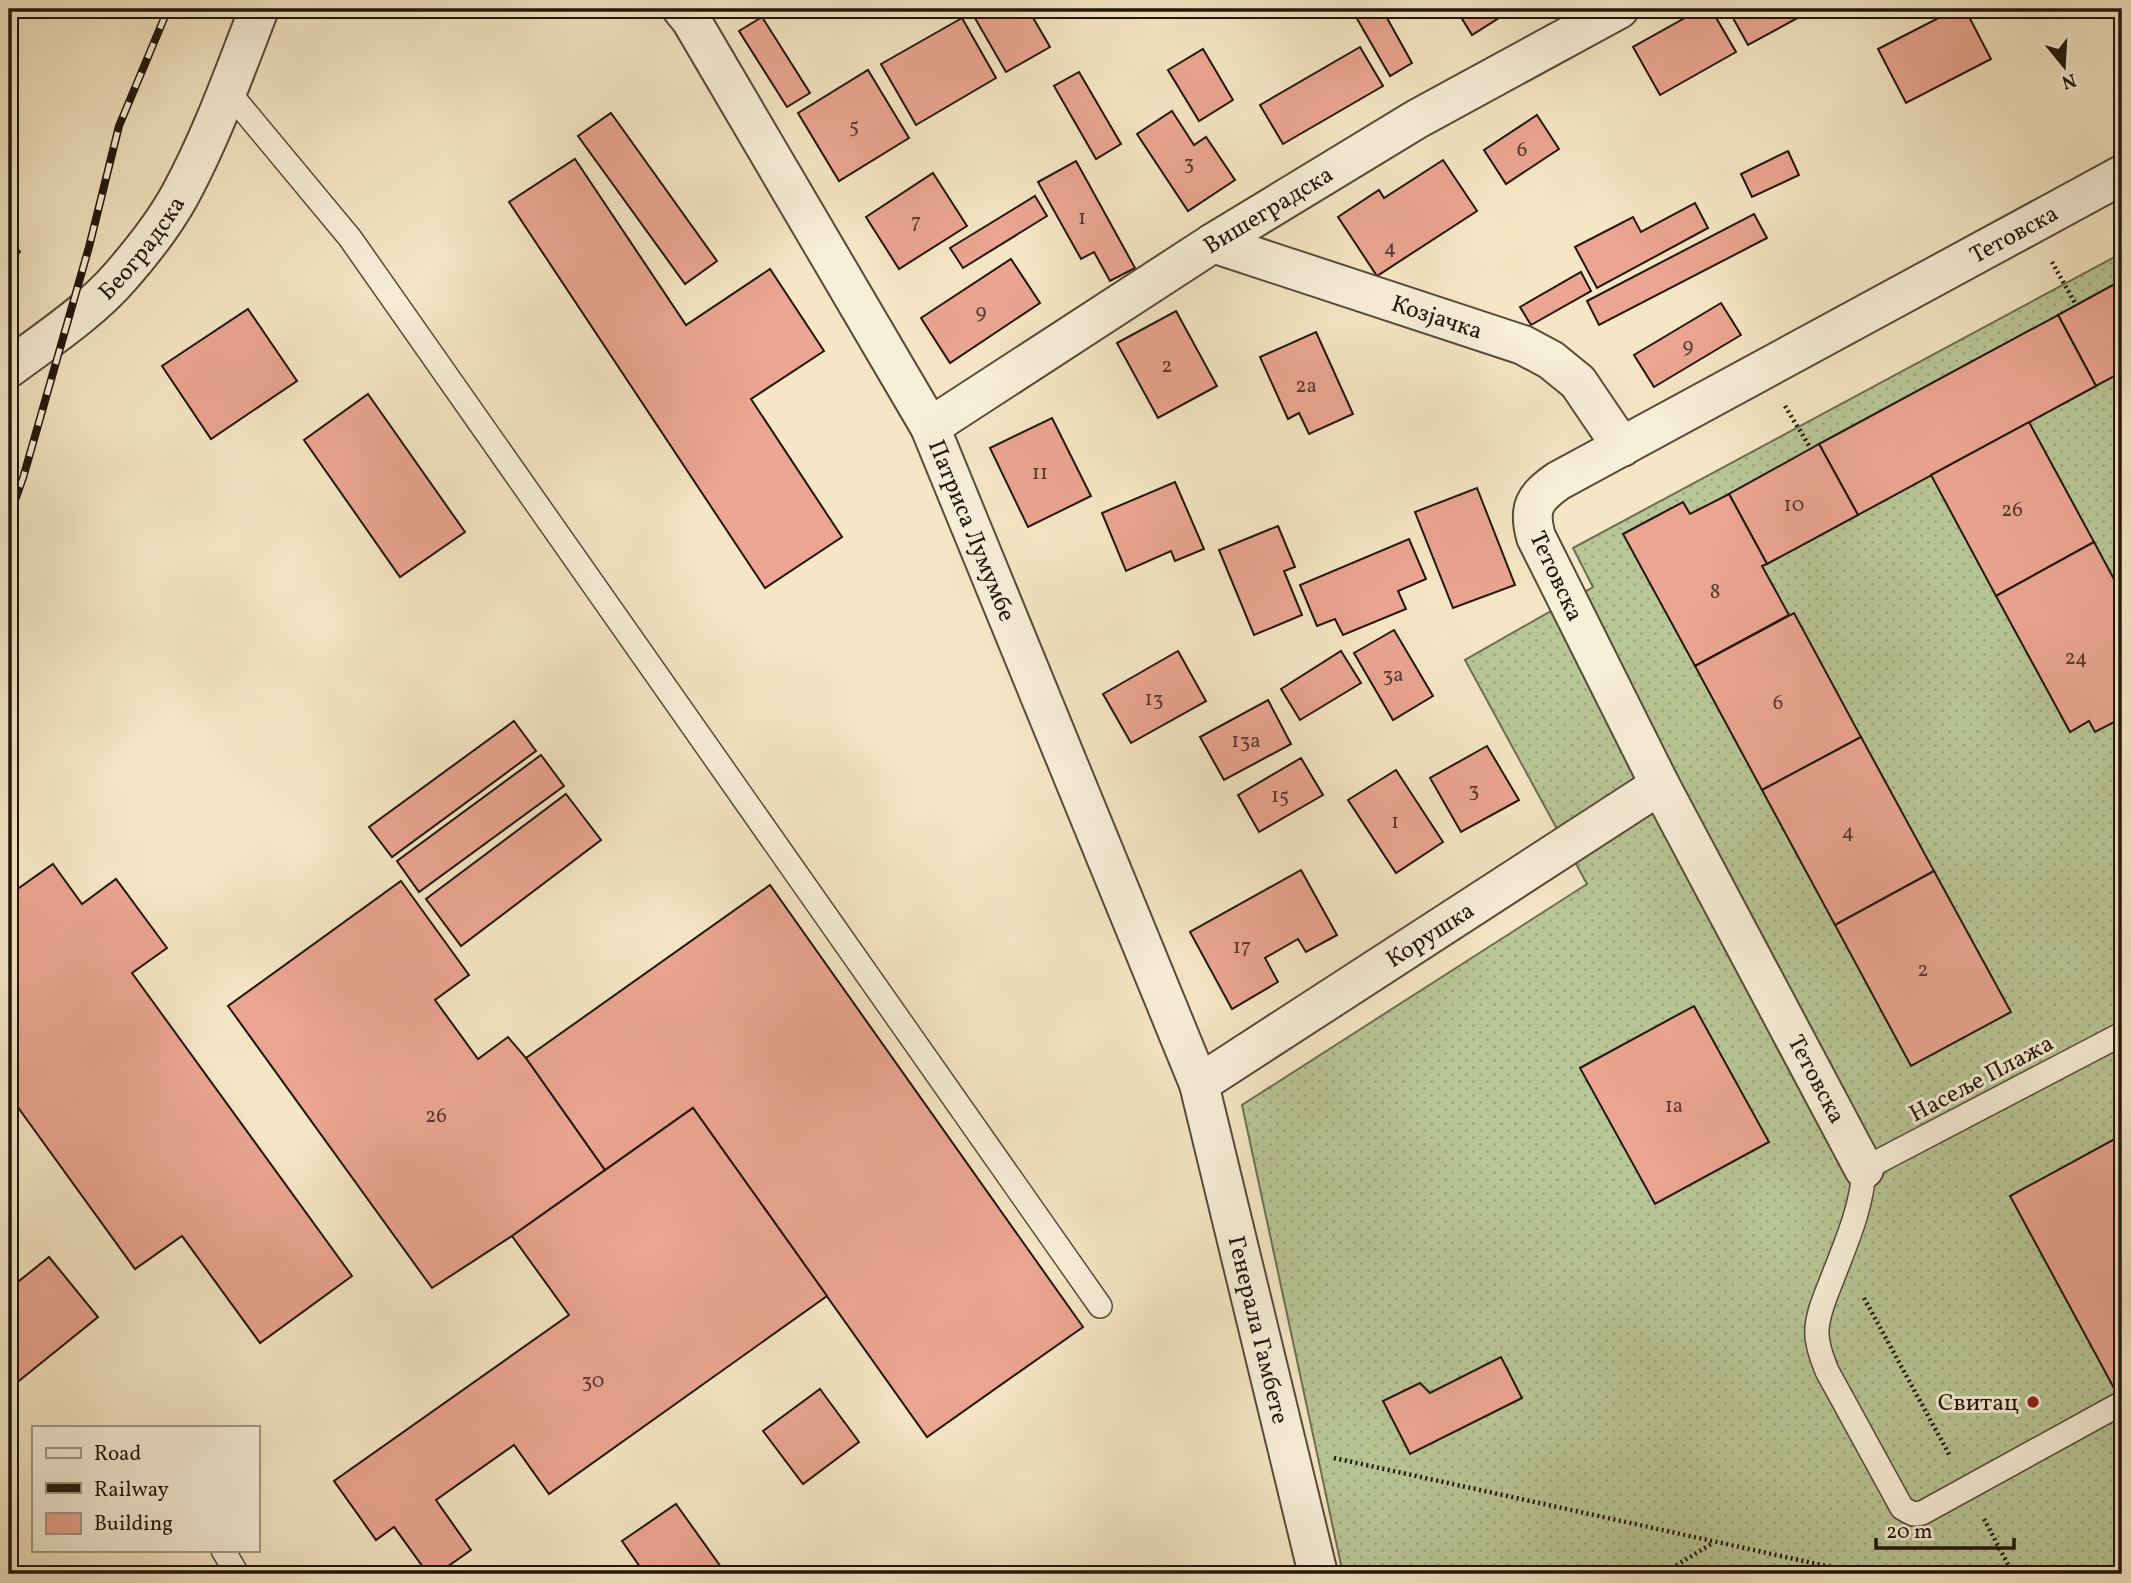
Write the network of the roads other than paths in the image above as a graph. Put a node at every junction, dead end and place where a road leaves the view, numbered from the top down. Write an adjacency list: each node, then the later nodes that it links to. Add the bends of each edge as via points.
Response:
1 (260, 9): 4 (street, Београдска)
2 (1619, 9): 6 (street, Вишеградска, via 1417,118)
3 (698, 12): 8 (street, Патриса Лумумбе)
4 (227, 90): 7 (street, Београдска, via 179,197 150,240 118,279); 14 (lane, via 350,238)
5 (2122, 175): 9 (street, Тетовска)
6 (1213, 243): 8 (street, Вишеградска); 9 (street, Козјачка, via 1523,345 1578,382)
7 (9, 368)
8 (930, 427): 12 (street, Патриса Лумумбе)
9 (1622, 447): 10 (street, Тетовска, via 1543,491 1534,504 1532,522)
10 (1660, 785): 12 (street, Корушка); 13 (street, Тетовска)
11 (2122, 1034): 13 (lane, Насеље Плажа)
12 (1199, 1084): 18 (street, Генерала Гамбете)
13 (1864, 1169): 15 (lane, via 1857,1214 1821,1308 1817,1331 1827,1371 1902,1508 1922,1513)
14 (1100, 1306)
15 (2122, 1403)
16 (224, 1552): 17 (lane)
17 (237, 1574)
18 (1318, 1574)

